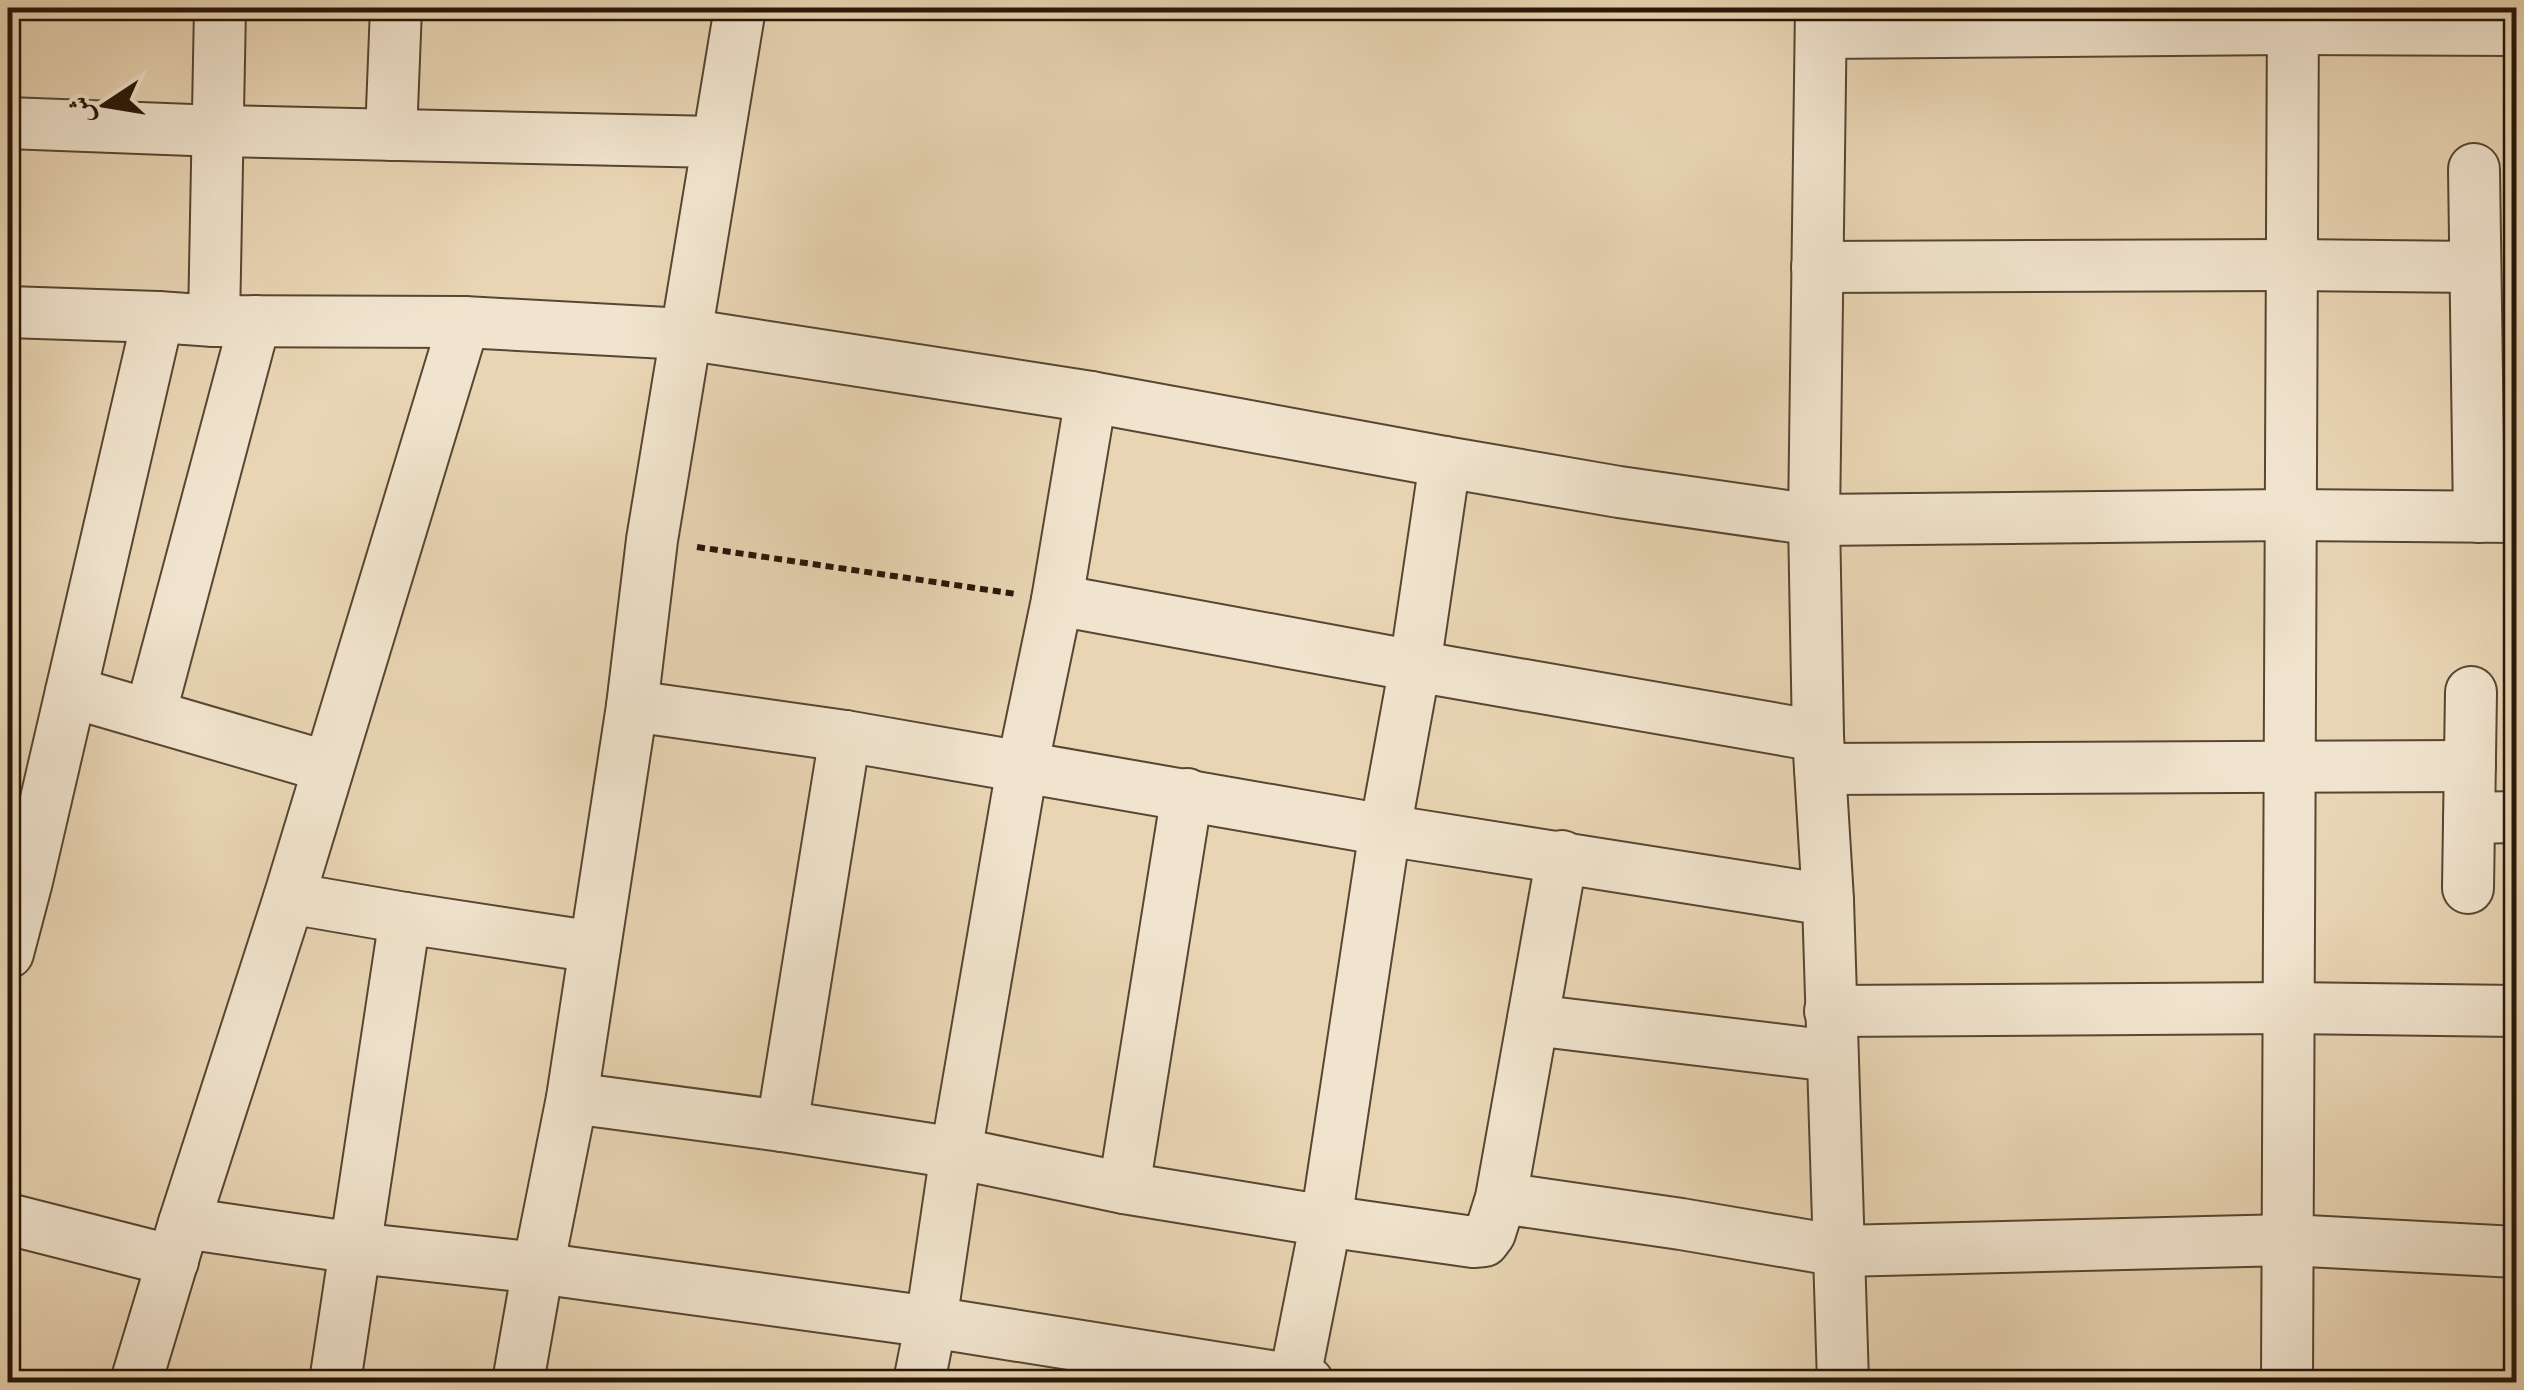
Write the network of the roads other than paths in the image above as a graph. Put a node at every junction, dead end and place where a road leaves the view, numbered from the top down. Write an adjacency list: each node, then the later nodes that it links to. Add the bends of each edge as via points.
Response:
1 (220, 8): 8 (street)
2 (396, 8): 9 (street)
3 (740, 8): 10 (street)
4 (2293, 18): 5 (street); 6 (street); 13 (street)
5 (1821, 20): 14 (street)
6 (2516, 30)
7 (8, 123): 8 (street)
8 (218, 131): 9 (street); 17 (street)
9 (391, 134): 10 (street)
10 (716, 142): 19 (street)
11 (2474, 169): 12 (street)
12 (2489, 241): 13 (street); 23 (street)
13 (2292, 265): 14 (street); 22 (street)
14 (1817, 268): 24 (street)
15 (8, 316): 16 (street)
16 (158, 317): 17 (street); 27 (street)
17 (235, 321): 18 (street); 30 (street)
18 (464, 322): 19 (street); 35 (street)
19 (685, 334): 20 (street); 29 (street)
20 (1091, 397): 21 (street); 25 (street)
21 (1445, 462): 24 (street); 26 (street)
22 (2290, 515): 23 (street); 24 (street); 33 (street)
23 (2498, 517)
24 (1814, 520): 32 (street)
25 (1058, 600): 26 (street); 36 (street)
26 (1415, 666): 32 (street); 39 (street)
27 (71, 692): 30 (street); 41 (street)
28 (2471, 692): 34 (street)
29 (632, 706): 31 (street); 46 (street)
30 (150, 715): 35 (street)
31 (844, 736): 36 (street); 53 (street)
32 (1819, 753): 33 (street); 44 (street)
33 (2290, 765): 34 (street); 48 (street)
34 (2470, 766): 38 (street)
35 (328, 767): 43 (street)
36 (1022, 768): 37 (street); 54 (street)
37 (1187, 794): 39 (street); 55 (street)
38 (2493, 818): 42 (street)
39 (1385, 830): 40 (street); 58 (street)
40 (1562, 856): 44 (street); 50 (street)
41 (17, 878): 47 (street)
42 (2468, 888)
43 (289, 898): 45 (street); 60 (street)
44 (1828, 900): 51 (street)
45 (405, 918): 46 (street); 61 (street)
46 (595, 947): 52 (street)
47 (8, 953)
48 (2289, 1008): 49 (street); 51 (street); 59 (street)
49 (2516, 1011)
50 (1533, 1020): 51 (street); 56 (street)
51 (1831, 1034): 62 (street)
52 (572, 1098): 53 (street); 64 (street)
53 (782, 1126): 54 (street)
54 (956, 1153): 55 (street); 65 (street)
55 (1124, 1188): 58 (street)
56 (1501, 1198): 58 (street, via 1484,1241); 62 (street)
57 (8, 1219): 60 (street)
58 (1326, 1221): 70 (street)
59 (2288, 1240): 62 (street); 63 (street); 72 (street)
60 (178, 1242): 61 (street); 66 (street)
61 (356, 1248): 64 (street); 67 (street)
62 (1840, 1250): 71 (street)
63 (2516, 1252)
64 (538, 1268): 65 (street); 68 (street)
65 (931, 1322): 69 (street); 70 (street)
66 (136, 1382)
67 (335, 1382)
68 (518, 1382)
69 (919, 1382)
70 (1298, 1382)
71 (1844, 1382)
72 (2287, 1382)

